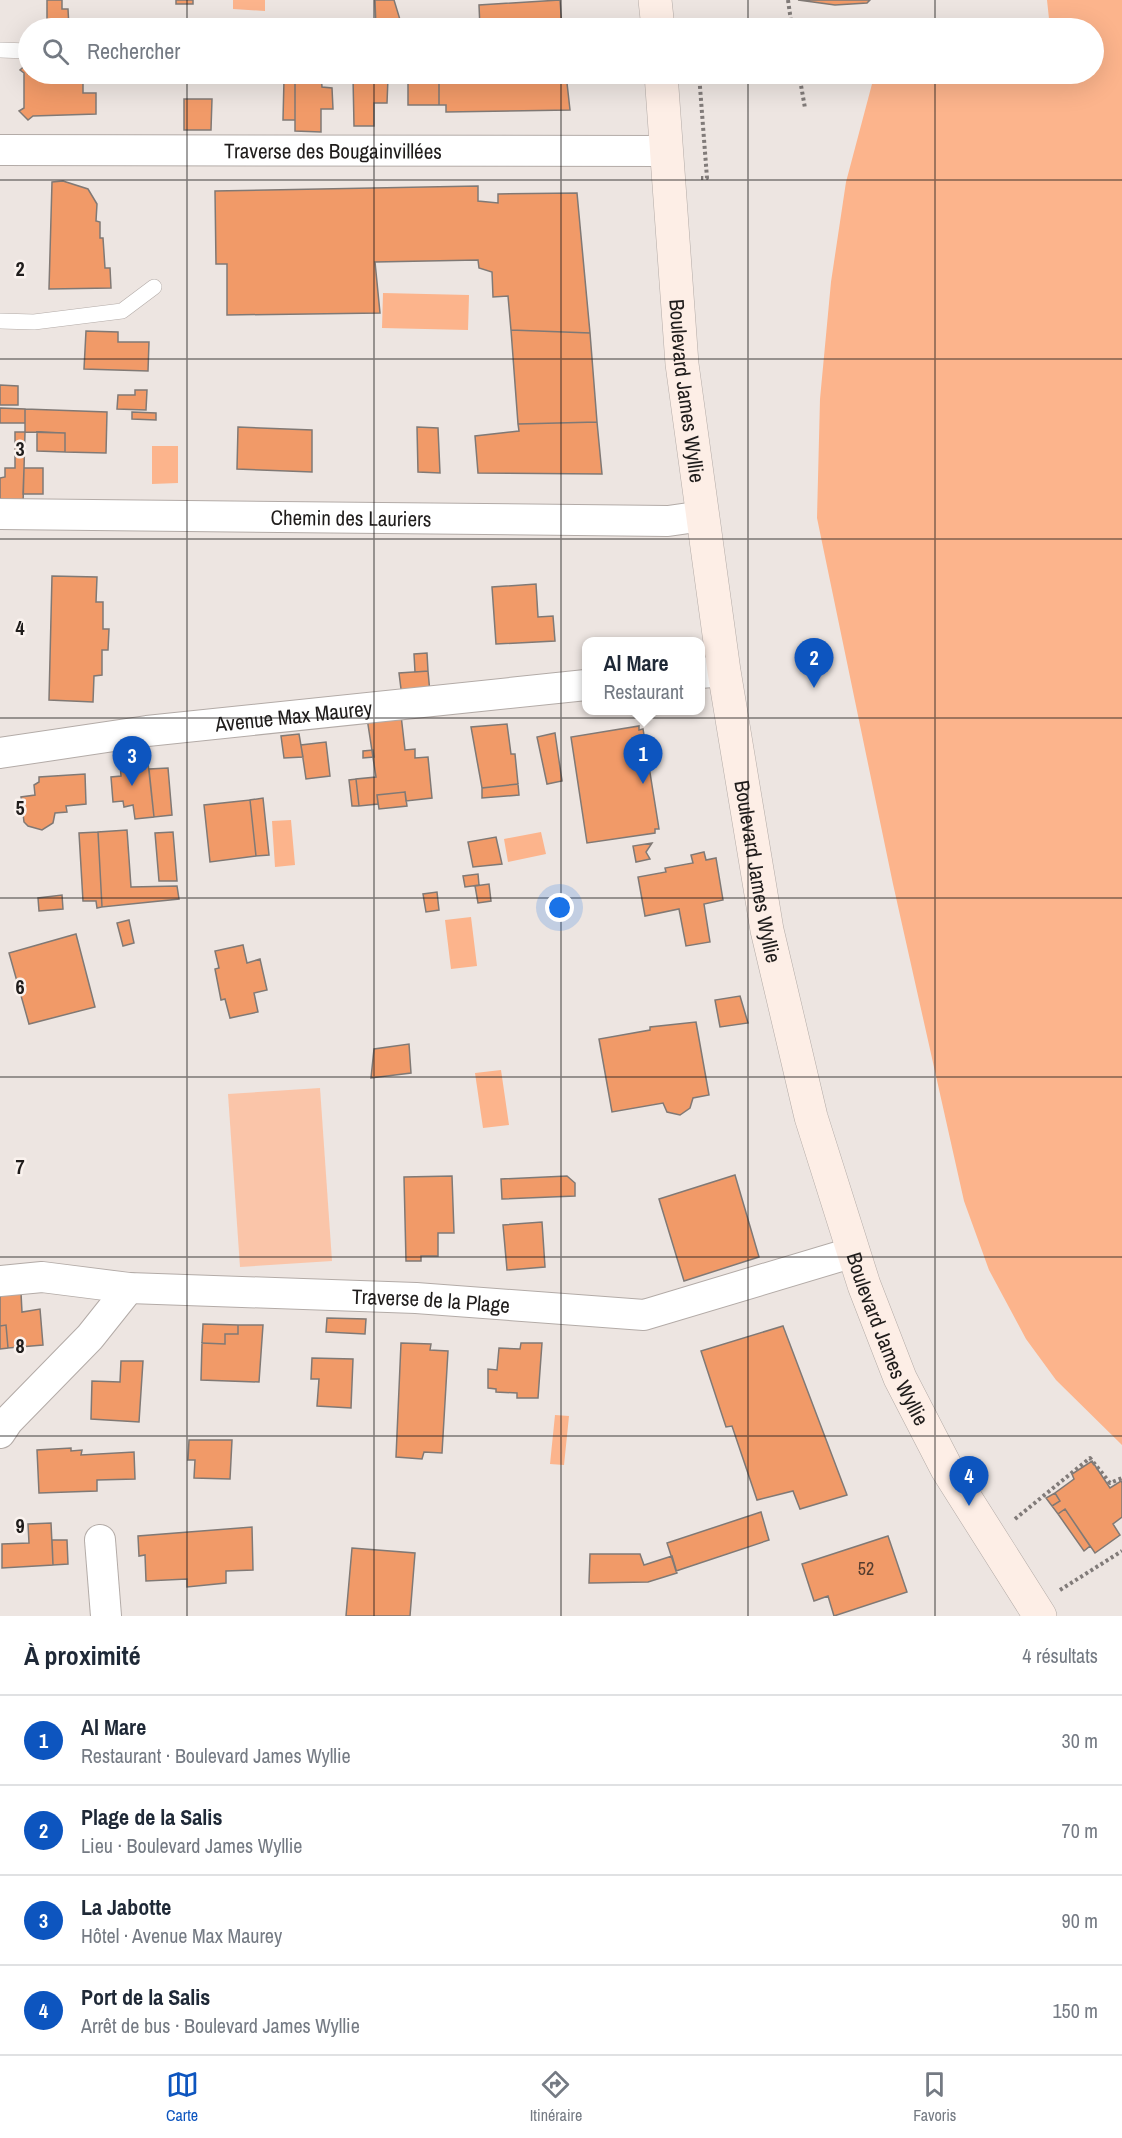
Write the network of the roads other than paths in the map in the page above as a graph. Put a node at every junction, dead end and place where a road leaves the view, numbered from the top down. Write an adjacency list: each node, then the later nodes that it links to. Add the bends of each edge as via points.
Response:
1 (655, 0): 2 (street)
2 (656, 18)
3 (0, 50): 4 (lane)
4 (18, 51)
5 (662, 84): 7 (street, Boulevard James Wyllie)
6 (0, 150): 7 (street, Traverse des Bougainvillées)
7 (667, 151): 11 (street, Boulevard James Wyllie, via 682,364)
8 (154, 287): 9 (lane, via 122,311 34,322)
9 (0, 321)
10 (0, 514): 11 (street, Chemin des Lauriers, via 668,521)
11 (703, 516): 12 (street, Boulevard James Wyllie)
12 (712, 672): 15 (street, Boulevard James Wyllie, via 811,1117)
13 (582, 685): 14 (street, Avenue Max Maurey, via 147,731)
14 (0, 753)
15 (854, 1252): 17 (street, Traverse de la Plage, via 644,1316 416,1298); 21 (street, Boulevard James Wyllie, via 905,1388 946,1469)
16 (0, 1281): 17 (street, Traverse de la Plage, via 42,1277)
17 (129, 1288): 18 (street, via 90,1337)
18 (0, 1433)
19 (100, 1540): 20 (street)
20 (105, 1616)
21 (1040, 1616)

